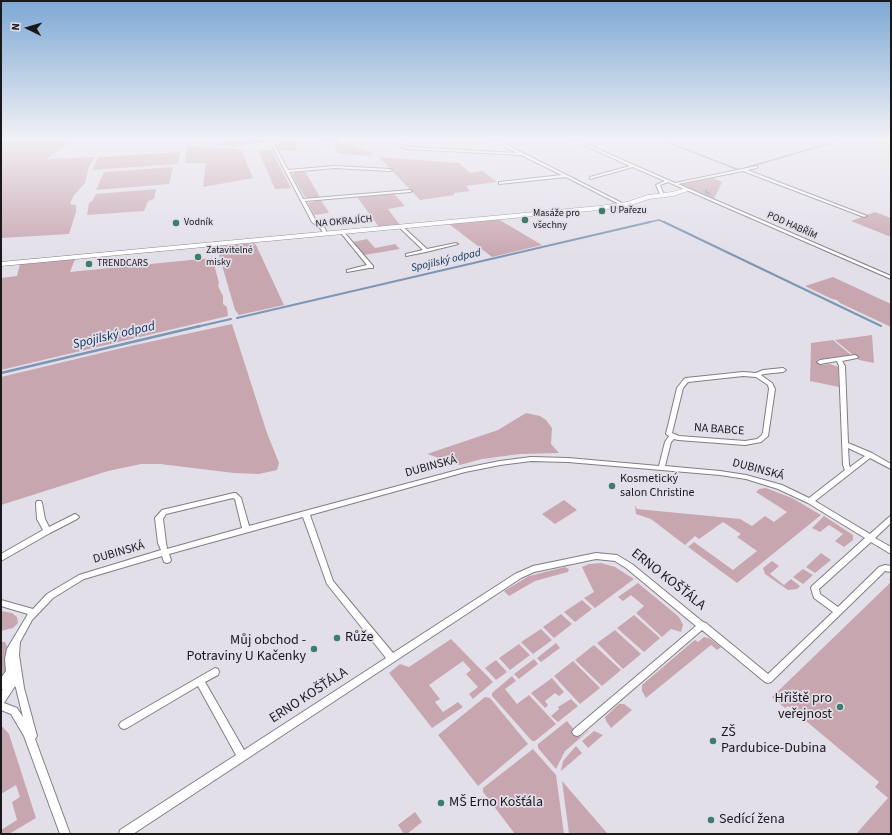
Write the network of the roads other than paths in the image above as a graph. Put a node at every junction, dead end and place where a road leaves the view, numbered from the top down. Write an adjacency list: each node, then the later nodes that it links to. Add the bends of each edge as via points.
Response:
1 (290, 179): 13 (street)
2 (539, 179): 8 (street)
3 (573, 179): 14 (street)
4 (661, 179): 7 (street, POD HABŘÍM)
5 (699, 179): 9 (street)
6 (768, 179): 15 (street)
7 (667, 182): 9 (street, POD HABŘÍM); 12 (street, via 658,185)
8 (500, 183)
9 (674, 184): 10 (street, POD HABŘÍM)
10 (686, 190): 12 (street, NA OKRAJÍCH); 24 (street, POD HABŘÍM)
11 (410, 191): 13 (street)
12 (662, 195): 14 (street, NA OKRAJÍCH, via 646,197)
13 (302, 200): 18 (street, via 314,222)
14 (624, 205): 16 (street, NA OKRAJÍCH)
15 (865, 216)
16 (401, 227): 17 (street, NA OKRAJÍCH); 20 (street)
17 (342, 232): 18 (street, NA OKRAJÍCH); 23 (street, via 370,267)
18 (325, 234): 22 (street, NA OKRAJÍCH)
19 (456, 244): 20 (street)
20 (426, 251): 21 (street)
21 (408, 255)
22 (1, 264)
23 (349, 271)
24 (891, 278)
25 (855, 357): 26 (street)
26 (838, 359): 27 (street); 31 (street, via 842,366)
27 (820, 362)
28 (783, 370): 29 (street)
29 (757, 375): 30 (street, via 686,380 680,388 669,430); 30 (street, NA BABCE, via 770,384 772,389 766,432 762,439 745,443)
30 (672, 437): 33 (street)
31 (845, 444): 32 (street); 35 (street, via 846,467)
32 (870, 455): 34 (street); 35 (street)
33 (662, 467): 36 (street, DUBINSKÁ, via 746,477 780,487); 38 (street, DUBINSKÁ, via 568,460 510,461 465,470)
34 (891, 467)
35 (849, 471): 36 (street)
36 (810, 501): 43 (street, DUBINSKÁ)
37 (39, 504): 42 (street, via 41,519)
38 (306, 514): 41 (street, DUBINSKÁ); 53 (street, via 330,582)
39 (75, 517): 42 (street)
40 (891, 519): 43 (street)
41 (246, 530): 45 (street, DUBINSKÁ); 45 (street, via 238,498 234,495 164,512 159,518)
42 (47, 531): 46 (street)
43 (869, 538): 44 (street, DUBINSKÁ); 49 (street, via 816,588 817,596)
44 (891, 551)
45 (166, 556): 50 (street, DUBINSKÁ, via 82,577 55,592)
46 (1, 558)
47 (891, 569): 49 (street, ERNO KOŠŤÁLA, via 882,569)
48 (1, 603): 50 (street)
49 (838, 611): 51 (street, ERNO KOŠŤÁLA, via 768,678)
50 (33, 612): 52 (street, DUBINSKÁ)
51 (702, 625): 53 (street, ERNO KOŠŤÁLA, via 623,562 610,556 596,556 542,567 522,574); 62 (street)
52 (19, 634): 54 (street, DUBINSKÁ, via 15,649); 57 (street, DUBINSKÁ, via 10,654 10,672)
53 (392, 658): 64 (street, ERNO KOŠŤÁLA)
54 (18, 672): 57 (street); 58 (street, DUBINSKÁ)
55 (215, 672): 56 (street)
56 (200, 681): 61 (street); 64 (street)
57 (4, 688): 58 (street, via 18,691); 59 (street)
58 (21, 695): 63 (street, DUBINSKÁ)
59 (1, 700)
60 (1, 706): 63 (street, via 17,715)
61 (124, 725)
62 (577, 732)
63 (37, 755): 65 (street)
64 (242, 757): 66 (street, ERNO KOŠŤÁLA)
65 (65, 834)
66 (124, 834)

